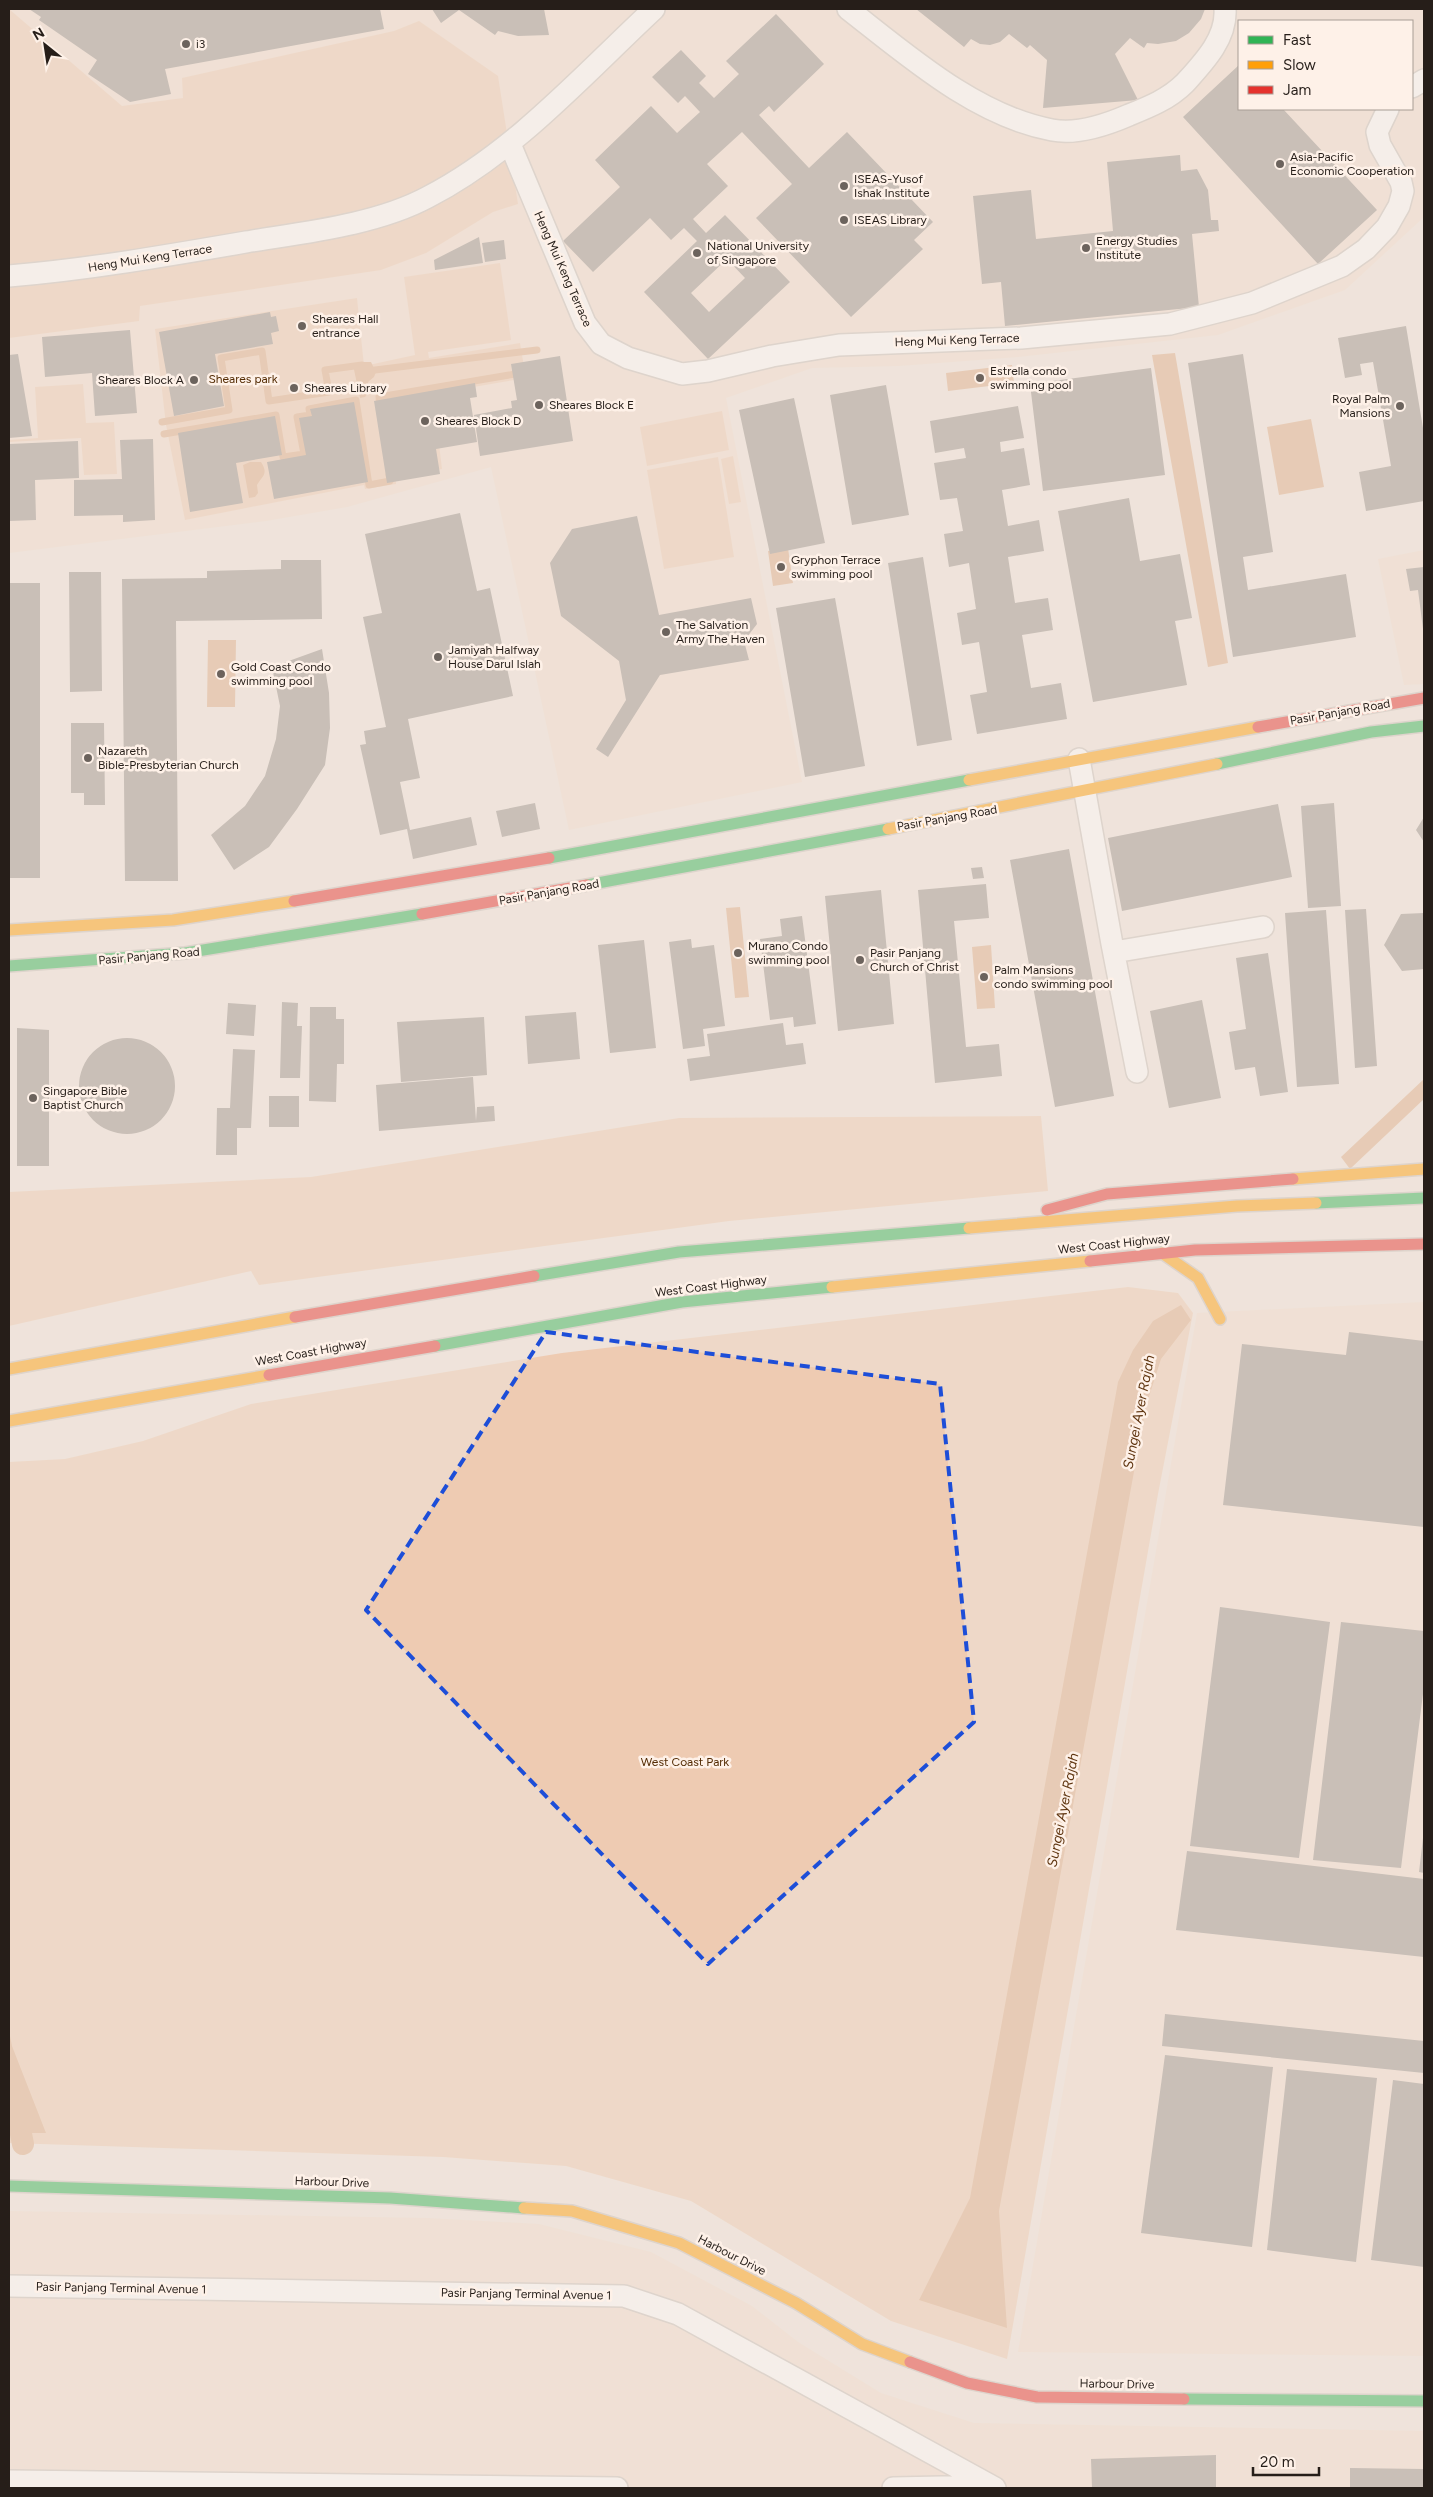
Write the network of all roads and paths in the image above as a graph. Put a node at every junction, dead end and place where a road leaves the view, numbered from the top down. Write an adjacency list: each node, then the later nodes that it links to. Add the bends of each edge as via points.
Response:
1 (654, 9): 7 (street, Heng Mui Keng Terrace)
2 (848, 9): 3 (street, via 968,97 1004,116 1053,130 1080,130 1113,122 1157,103 1181,86 1202,64 1224,31)
3 (1225, 9)
4 (1424, 80): 5 (street)
5 (1413, 87)
6 (1388, 110): 7 (street, Heng Mui Keng Terrace, via 1378,132 1380,145 1403,191 1399,206 1387,226 1366,249 1342,266 1252,303 1170,324 1021,338 839,345 682,374 628,358 601,344 585,323)
7 (510, 144): 8 (street, Heng Mui Keng Terrace, via 459,180 426,198 379,216 134,261)
8 (9, 276)
9 (1424, 698): 11 (main road, Pasir Panjang Road)
10 (1424, 726): 12 (main road, Pasir Panjang Road, via 1371,732)
11 (1080, 759): 12 (street); 14 (main road, Pasir Panjang Road, via 496,868 173,920)
12 (1085, 792): 15 (street); 16 (main road, Pasir Panjang Road, via 612,881 186,953)
13 (1263, 927): 15 (street)
14 (9, 930)
15 (1114, 952): 17 (street)
16 (9, 966)
17 (1137, 1072)
18 (1424, 1169): 20 (main road, via 1107,1194)
19 (1424, 1198): 20 (main road, via 1237,1206)
20 (996, 1226): 24 (main road, via 679,1252 246,1325)
21 (1424, 1244): 22 (main road, West Coast Highway)
22 (1162, 1253): 23 (main road, via 1198,1278); 25 (main road, West Coast Highway, via 682,1302)
23 (1220, 1319)
24 (9, 1369)
25 (9, 1421)
26 (9, 2186): 28 (main road, Harbour Drive, via 390,2198 572,2211 679,2243 796,2303 862,2344 967,2383 1037,2397)
27 (9, 2286): 31 (street, Pasir Panjang Terminal Avenue 1, via 624,2296 678,2314)
28 (1424, 2401)
29 (9, 2480): 30 (street)
30 (48, 2485): 32 (street)
31 (993, 2487): 34 (street)
32 (617, 2488)
33 (893, 2488): 34 (street)
34 (908, 2488)

